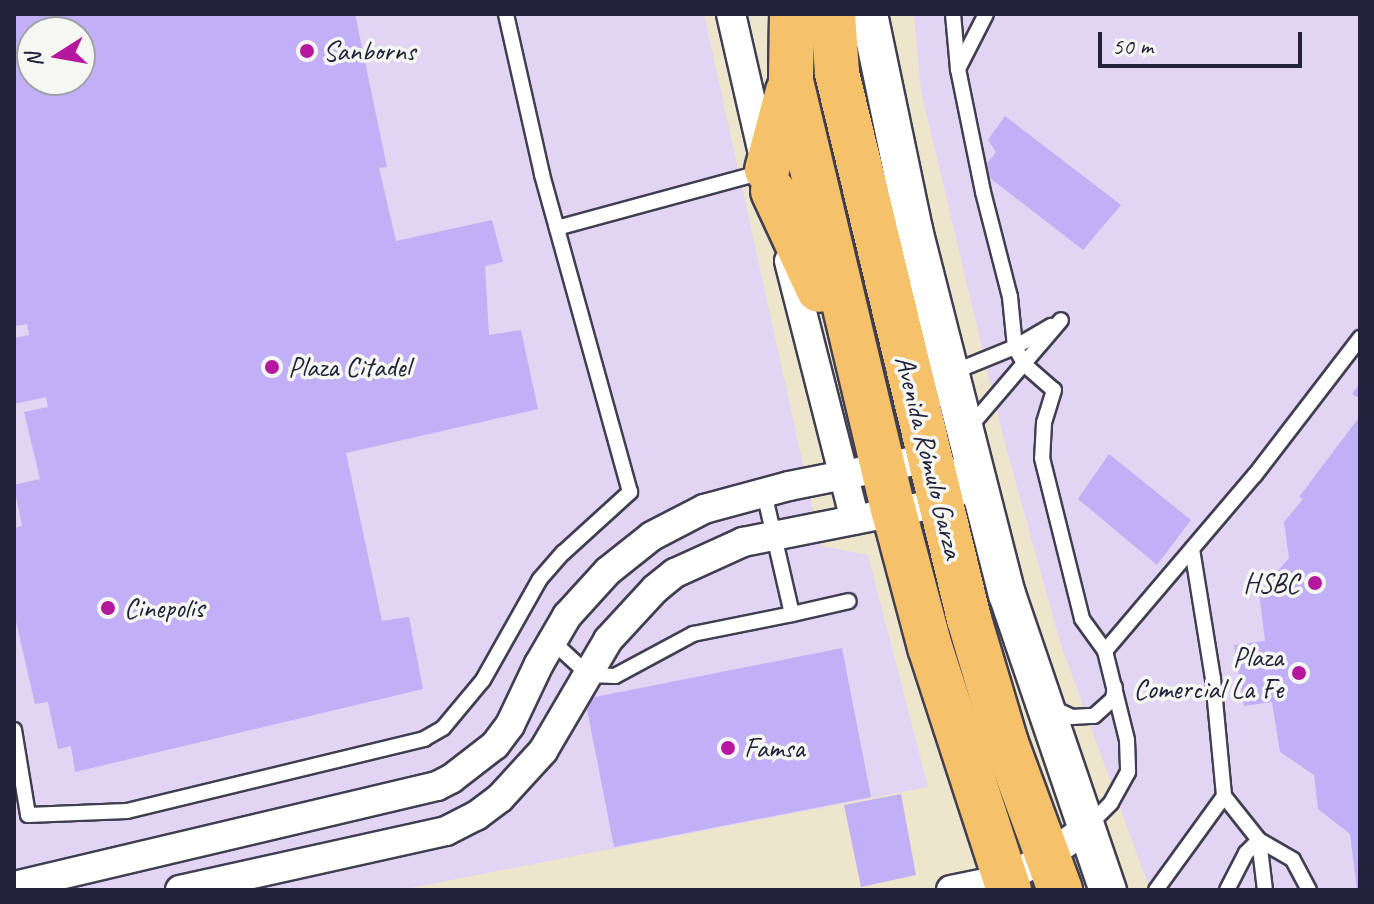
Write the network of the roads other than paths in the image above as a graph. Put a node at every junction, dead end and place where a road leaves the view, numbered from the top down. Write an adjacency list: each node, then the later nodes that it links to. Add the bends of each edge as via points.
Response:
1 (506, 14): 12 (lane)
2 (731, 14): 11 (street)
3 (777, 14): 10 (street)
4 (792, 14): 10 (main road, Avenida Rómulo Garza)
5 (833, 14): 18 (main road, Avenida Rómulo Garza, via 837,73)
6 (869, 14): 16 (street)
7 (953, 14): 9 (lane)
8 (986, 14): 9 (lane)
9 (958, 69): 14 (lane, via 1010,297)
10 (791, 81): 11 (main road); 17 (main road, Avenida Rómulo Garza)
11 (770, 181): 12 (lane); 17 (main road)
12 (557, 228): 32 (lane, via 630,492 540,579 483,680 443,728 424,739 127,811 88,815 28,815)
13 (1360, 338): 24 (lane)
14 (1015, 347): 15 (lane); 15 (lane, via 1061,320); 16 (lane)
15 (1025, 365): 18 (lane); 28 (lane, via 1054,390 1044,423 1042,458 1082,619)
16 (950, 374): 18 (street)
17 (844, 392): 19 (main road, Avenida Rómulo Garza)
18 (943, 432): 19 (street); 21 (main road, Avenida Rómulo Garza)
19 (868, 460): 20 (street); 22 (main road, Avenida Rómulo Garza)
20 (764, 493): 23 (lane); 27 (street, via 704,509 652,536 608,571)
21 (961, 501): 22 (street); 31 (street); 36 (main road, Avenida Rómulo Garza, via 969,619 1006,743)
22 (874, 516): 23 (street); 37 (main road, Avenida Rómulo Garza, via 930,647)
23 (774, 535): 26 (lane); 29 (street, via 743,542 675,573 608,640)
24 (1192, 549): 28 (lane); 33 (lane, via 1213,679)
25 (849, 601): 26 (lane)
26 (792, 614): 29 (lane, via 693,634 615,676)
27 (552, 641): 29 (lane); 38 (street, via 495,745 437,786)
28 (1105, 651): 30 (lane)
29 (589, 675): 39 (street, via 543,751 476,816 446,831)
30 (1115, 687): 31 (lane, via 1113,699 1094,716 1072,717); 34 (lane, via 1128,772 1111,803)
31 (1042, 703): 34 (street)
32 (14, 730)
33 (1224, 796): 35 (lane); 42 (lane)
34 (1088, 827): 36 (street); 41 (street)
35 (1259, 840): 43 (lane); 44 (lane); 45 (lane, via 1293,860)
36 (1054, 873): 37 (street)
37 (1007, 884): 40 (street)
38 (14, 886)
39 (180, 890)
40 (951, 890)
41 (1108, 890)
42 (1156, 890)
43 (1227, 890)
44 (1265, 890)
45 (1309, 890)

